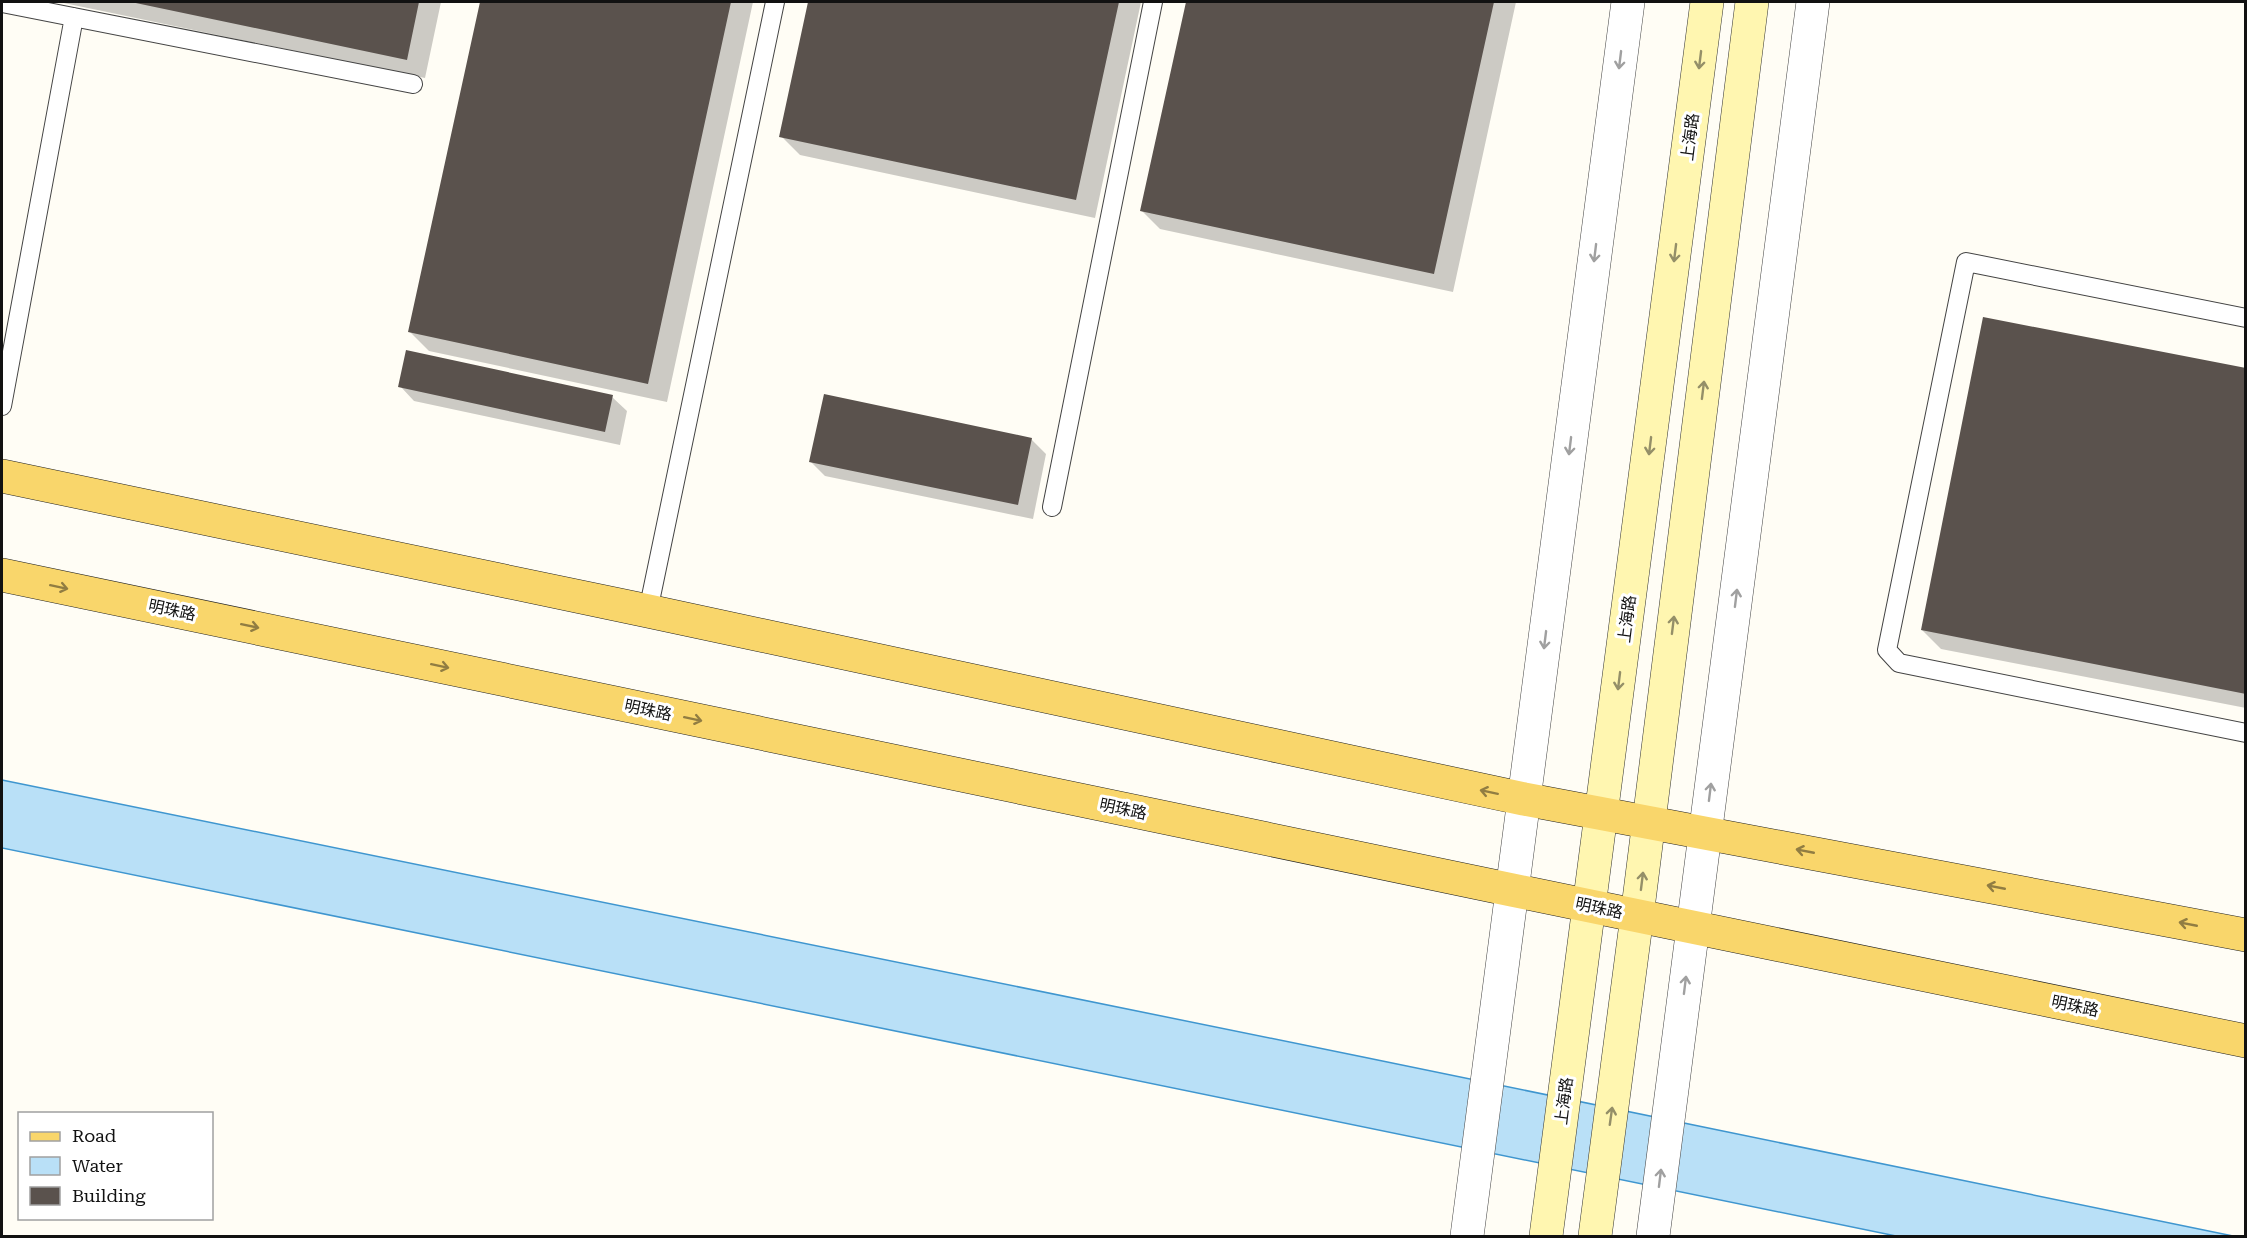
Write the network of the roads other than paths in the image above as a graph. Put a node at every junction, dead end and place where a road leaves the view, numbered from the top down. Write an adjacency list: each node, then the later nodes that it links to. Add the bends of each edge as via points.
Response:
1 (775, 2): 15 (lane)
2 (1153, 2): 13 (lane)
3 (1628, 2): 17 (street, one-way to 17)
4 (1707, 2): 18 (main road, 上海路, one-way to 18)
5 (1752, 2): 19 (main road, one-way to 5)
6 (1813, 2): 20 (street, one-way to 6)
7 (2, 3): 8 (lane)
8 (74, 17): 9 (lane); 11 (lane)
9 (413, 84)
10 (2246, 318): 16 (lane, via 1966,262 1887,650 1899,663)
11 (2, 406)
12 (2, 476): 15 (main road)
13 (1052, 507)
14 (2, 574): 21 (main road, 明珠路, one-way to 21)
15 (648, 611): 17 (main road, one-way to 15)
16 (2246, 733)
17 (1524, 799): 18 (main road); 21 (street)
18 (1602, 813): 19 (main road); 22 (main road, 上海路)
19 (1648, 821): 20 (main road); 23 (main road, one-way to 19)
20 (1705, 832): 24 (street); 25 (main road, one-way to 20)
21 (1512, 890): 22 (main road, 明珠路); 27 (street)
22 (1589, 906): 23 (main road, 明珠路); 28 (main road, 上海路)
23 (1637, 916): 24 (main road, 明珠路); 29 (main road, one-way to 23)
24 (1693, 928): 26 (main road, 明珠路); 30 (street, one-way to 24)
25 (2246, 935)
26 (2246, 1041)
27 (1467, 1236)
28 (1546, 1236)
29 (1595, 1236)
30 (1653, 1236)

